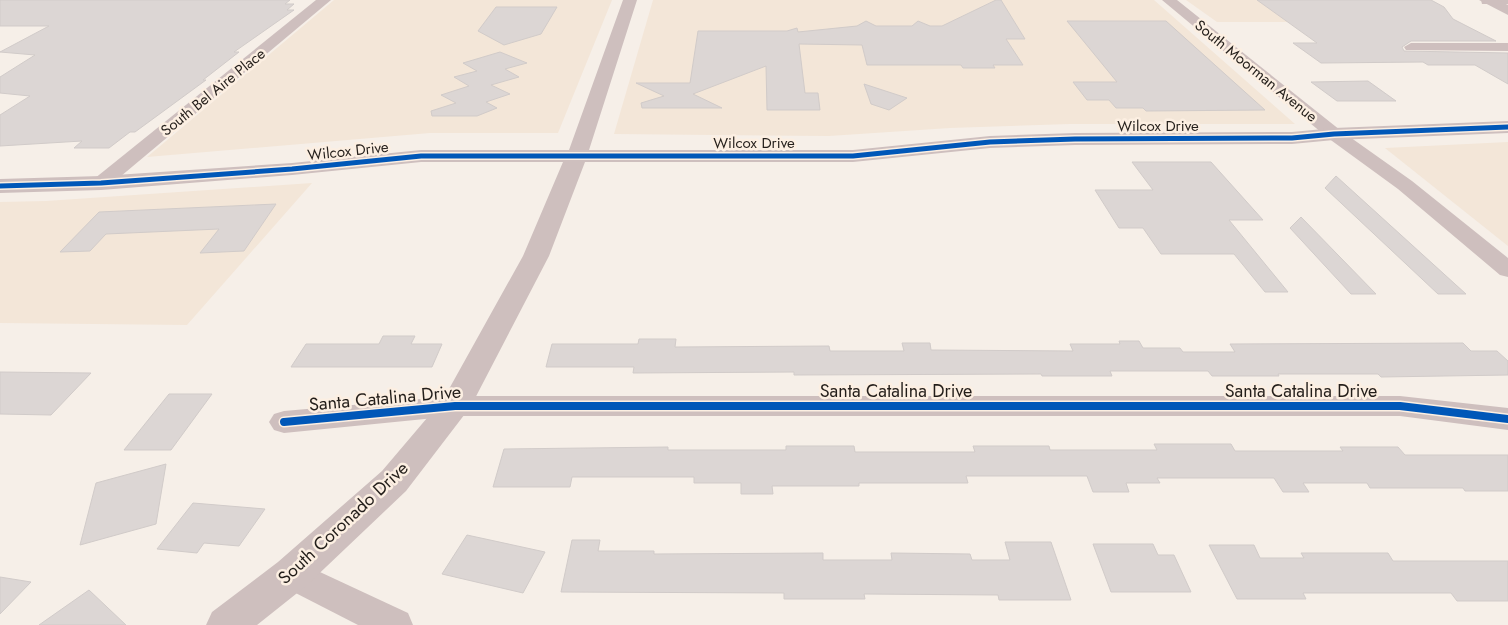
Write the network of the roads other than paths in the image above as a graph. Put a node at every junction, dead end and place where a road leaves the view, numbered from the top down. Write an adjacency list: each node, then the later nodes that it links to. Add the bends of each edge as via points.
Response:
1 (324, 0): 12 (street, South Bel Aire Place)
2 (630, 0): 11 (street, South Coronado Drive)
3 (1169, 0): 10 (street, South Moorman Avenue)
4 (1487, 0): 5 (street); 6 (street)
5 (1508, 0)
6 (1508, 11)
7 (1411, 47): 8 (street)
8 (1508, 47)
9 (1508, 127): 10 (street, Wilcox Drive)
10 (1334, 134): 11 (street, Wilcox Drive, via 1292,138 990,142 853,156); 16 (street, South Moorman Avenue, via 1405,185)
11 (580, 148): 12 (street, Wilcox Drive, via 442,143); 14 (street, Wilcox Drive, via 422,156); 17 (street, South Coronado Drive, via 536,256)
12 (121, 167): 13 (street, Wilcox Drive); 14 (street, South Bel Aire Place)
13 (0, 170)
14 (101, 183): 15 (street, Wilcox Drive)
15 (0, 186)
16 (1508, 270)
17 (455, 406): 18 (street, Santa Catalina Drive, via 1400,406); 19 (street, Santa Catalina Drive); 20 (street, South Coronado Drive, via 394,481)
18 (1508, 419)
19 (284, 422)
20 (292, 574): 21 (street, South Coronado Drive); 22 (street)
21 (226, 625)
22 (396, 625)

